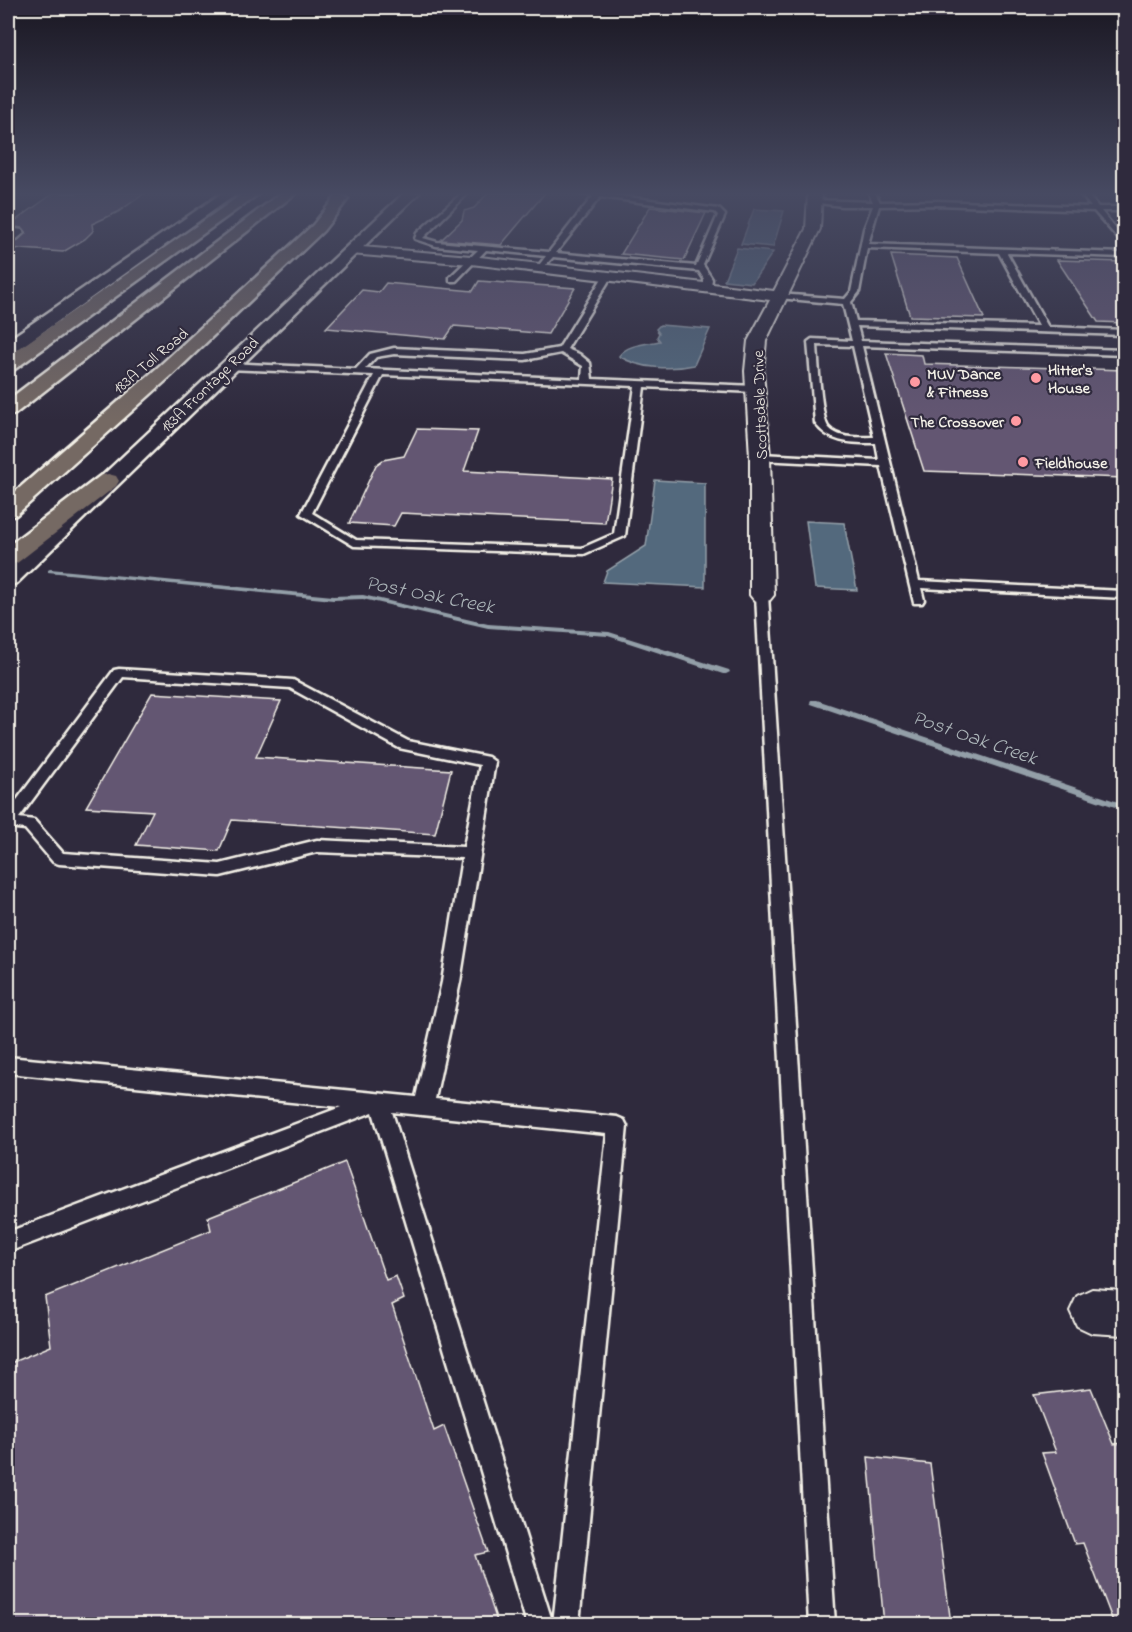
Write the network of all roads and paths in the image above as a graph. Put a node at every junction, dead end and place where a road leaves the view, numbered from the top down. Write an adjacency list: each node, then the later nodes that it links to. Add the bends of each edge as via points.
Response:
1 (121, 269): 22 (main road)
2 (145, 269): 26 (highway)
3 (190, 269): 33 (highway)
4 (258, 269): 25 (highway, 183A Toll Road)
5 (274, 269): 38 (highway)
6 (330, 269): 27 (main road, 183A Frontage Road)
7 (462, 269): 14 (lane)
8 (541, 269): 13 (street)
9 (701, 269): 15 (lane, via 708,279)
10 (793, 269): 16 (street, Scottsdale Drive)
11 (859, 269): 17 (lane, via 855,292)
12 (1012, 269): 19 (lane)
13 (607, 277): 15 (street); 23 (lane)
14 (453, 279)
15 (707, 288): 16 (street)
16 (779, 296): 17 (lane); 32 (street, Scottsdale Drive, via 757,341)
17 (847, 302): 18 (lane)
18 (852, 323): 19 (lane); 21 (lane)
19 (1045, 329): 20 (lane)
20 (1125, 333)
21 (856, 344): 24 (lane); 34 (lane); 34 (lane, via 812,342 820,423 834,437)
22 (8, 348)
23 (562, 350): 28 (lane, via 525,357 394,351 367,358); 30 (lane, via 587,365)
24 (1125, 352)
25 (152, 359)
26 (8, 365)
27 (228, 366): 28 (lane); 37 (main road, 183A Frontage Road)
28 (359, 372): 29 (lane)
29 (380, 372): 30 (lane); 31 (lane, via 306,514 354,543 584,551 619,536)
30 (587, 381): 31 (lane)
31 (639, 384): 32 (lane)
32 (755, 389): 35 (street, Scottsdale Drive)
33 (8, 410)
34 (879, 440): 36 (lane)
35 (760, 457): 36 (lane); 42 (street, Scottsdale Drive)
36 (885, 463): 41 (lane)
37 (108, 481): 39 (highway); 40 (main road, 183A Frontage Road)
38 (8, 510)
39 (8, 558)
40 (8, 578)
41 (915, 584): 43 (lane); 44 (lane)
42 (762, 595): 53 (lane)
43 (1125, 595)
44 (918, 600)
45 (8, 822): 46 (lane, via 29,824 59,858 220,870 317,846); 46 (lane, via 119,673 293,684 404,745 488,762)
46 (471, 854): 49 (lane, via 451,982)
47 (8, 1065): 48 (lane)
48 (379, 1101): 49 (lane); 50 (lane); 51 (lane)
49 (424, 1106): 52 (lane, via 617,1126)
50 (8, 1242)
51 (540, 1624)
52 (567, 1624)
53 (822, 1624)

